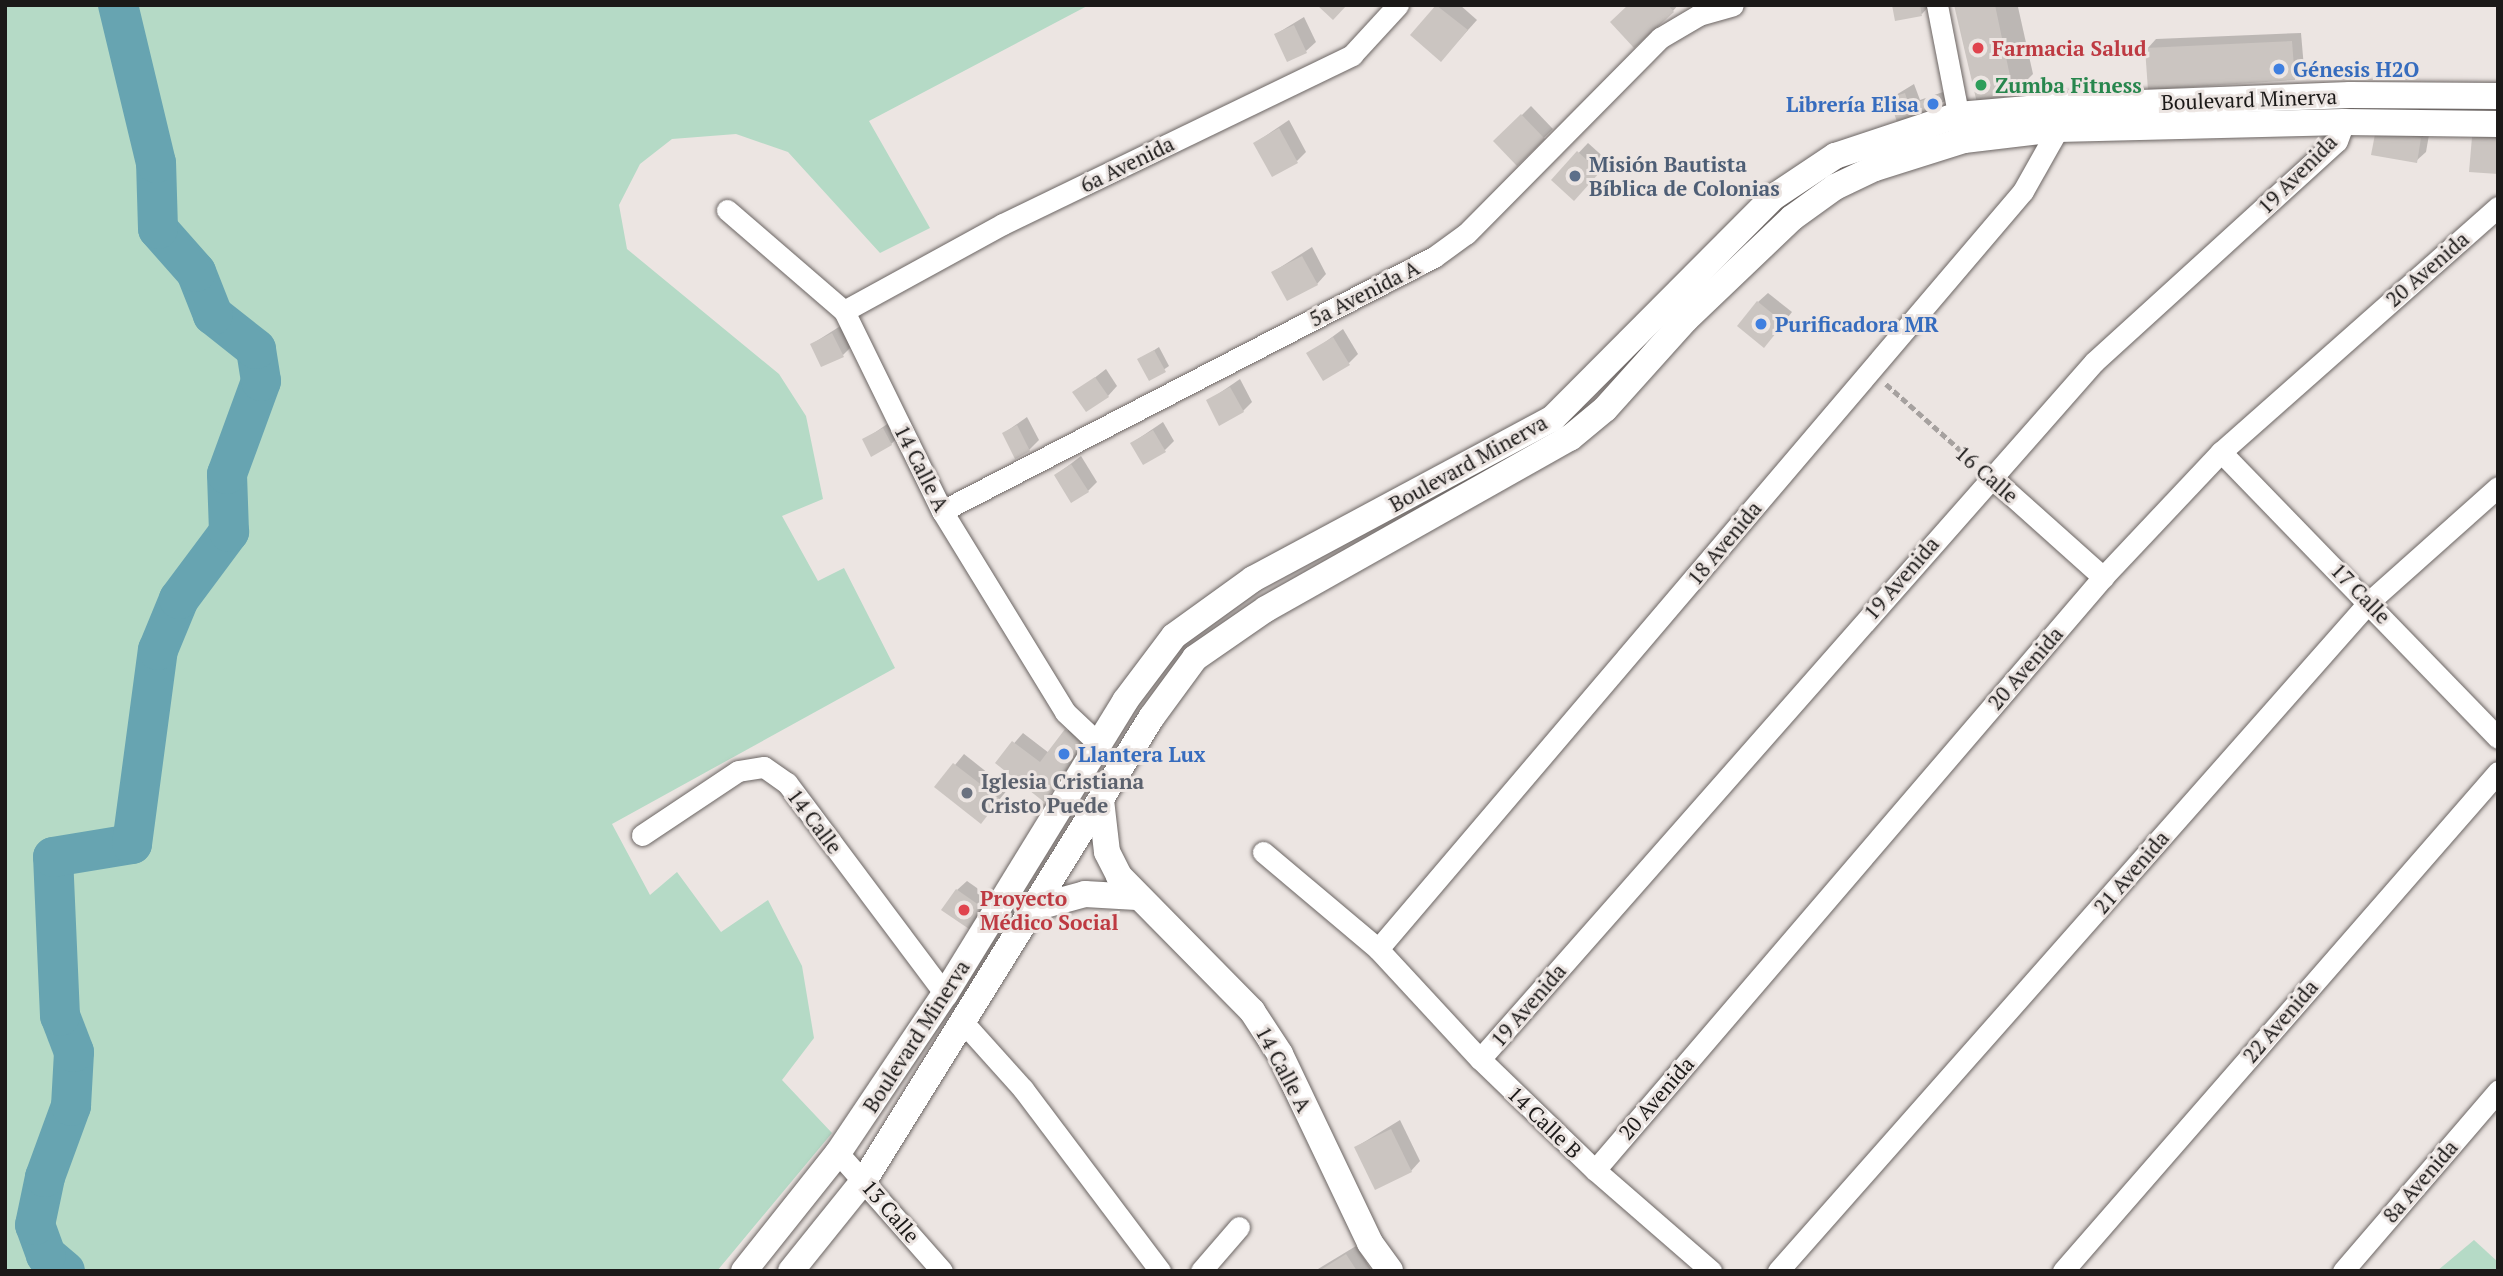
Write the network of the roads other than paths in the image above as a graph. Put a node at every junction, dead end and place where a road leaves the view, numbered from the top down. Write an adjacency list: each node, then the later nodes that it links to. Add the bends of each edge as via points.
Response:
1 (1398, 5): 11 (street, 6a Avenida, via 1352,55 1003,224)
2 (1733, 5): 15 (street, 5a Avenida A, via 1699,15 1660,38 1466,234 1434,257)
3 (1937, 5): 7 (street)
4 (2498, 96): 7 (street, Boulevard Minerva, via 2350,95 2077,105)
5 (2344, 122): 6 (street, Boulevard Minerva); 8 (street, Boulevard Minerva); 13 (street, 19 Avenida, via 2337,141 2094,362)
6 (2498, 124)
7 (1961, 127): 8 (street, Boulevard Minerva); 19 (street, Boulevard Minerva, via 1835,156 1772,198 1552,419 1253,579 1174,636 1150,663); 21 (street, Boulevard Minerva, via 1835,187 1772,237 1685,320 1605,409 1570,438 1266,608 1195,658 1151,718)
8 (2058, 130): 26 (street, 18 Avenida, via 2023,191)
9 (2498, 207): 12 (street, 20 Avenida)
10 (727, 210): 11 (street, 14 Calle A)
11 (844, 311): 15 (street, 14 Calle A)
12 (2221, 452): 16 (street, 20 Avenida); 17 (street, 17 Calle)
13 (1990, 476): 16 (street, 16 Calle); 29 (street, 19 Avenida)
14 (2498, 487): 17 (street, 21 Avenida)
15 (942, 511): 19 (street, 14 Calle A, via 1065,712)
16 (2103, 577): 33 (street, 20 Avenida)
17 (2370, 601): 18 (street, 17 Calle); 43 (street, 21 Avenida)
18 (2498, 738)
19 (1099, 744): 27 (street, Boulevard Minerva)
20 (2498, 772): 44 (street, 22 Avenida)
21 (1101, 800): 24 (street, 14 Calle A, via 1107,852); 25 (street, Boulevard Minerva)
22 (642, 835): 27 (street, 14 Calle, via 738,771 764,767 787,783)
23 (1263, 852): 26 (street, 14 Calle B)
24 (1137, 897): 25 (street, via 1085,894); 41 (street, 14 Calle A, via 1252,1011 1280,1054 1370,1243)
25 (1034, 908): 28 (street, Boulevard Minerva)
26 (1378, 949): 29 (street, 14 Calle B)
27 (945, 994): 31 (street, via 940,1023 909,1081); 32 (street, Boulevard Minerva)
28 (962, 1021): 31 (street, Boulevard Minerva); 39 (street, via 1023,1089)
29 (1480, 1059): 33 (street, 14 Calle B)
30 (2498, 1091): 45 (street, 8a Avenida)
31 (909, 1109): 34 (street, Boulevard Minerva)
32 (838, 1153): 34 (street, 13 Calle); 36 (street, Boulevard Minerva)
33 (1595, 1170): 42 (street, 14 Calle B)
34 (865, 1179): 37 (street, Boulevard Minerva); 38 (street, 13 Calle)
35 (1239, 1227): 40 (street)
36 (744, 1271)
37 (791, 1271)
38 (942, 1271)
39 (1160, 1271)
40 (1201, 1271)
41 (1390, 1271)
42 (1711, 1271)
43 (1778, 1271)
44 (2063, 1271)
45 (2343, 1271)

